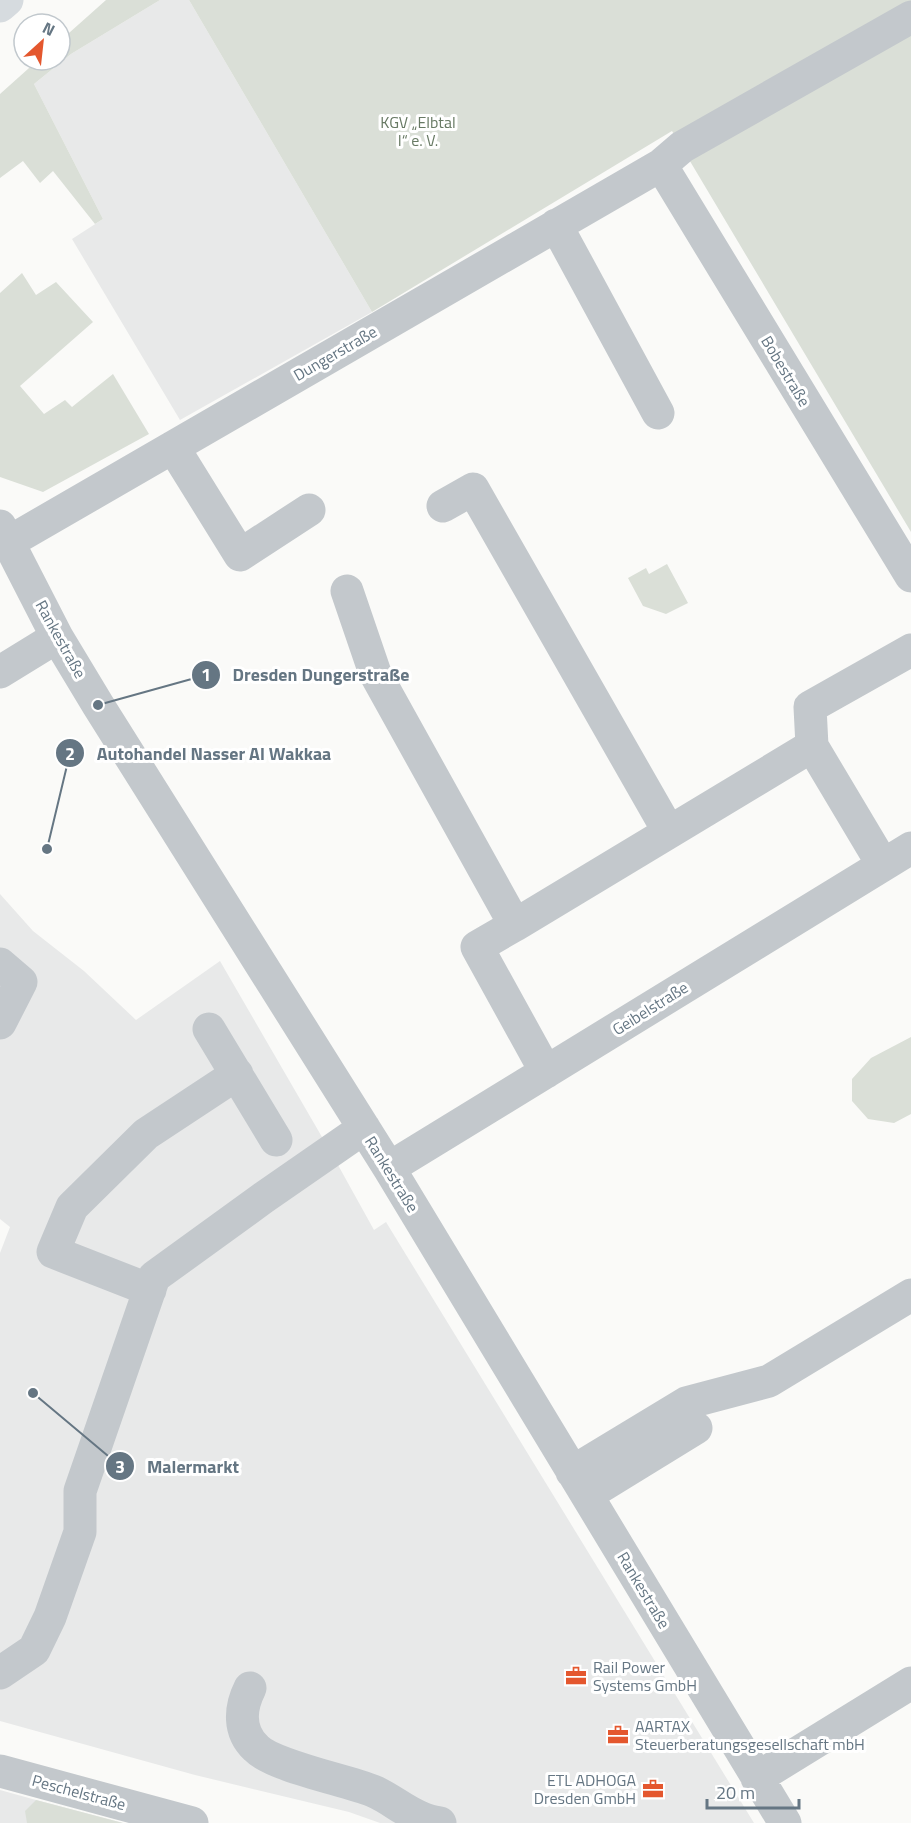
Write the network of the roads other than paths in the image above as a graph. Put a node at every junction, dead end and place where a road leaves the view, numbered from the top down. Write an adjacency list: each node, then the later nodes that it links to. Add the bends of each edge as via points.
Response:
1 (7, 0): 2 (highway)
2 (0, 6)
3 (911, 17): 4 (street, Dungerstraße, via 682,147)
4 (661, 165): 5 (street, Dungerstraße); 11 (street, Bobestraße)
5 (556, 225): 6 (street); 7 (street, Dungerstraße)
6 (658, 413)
7 (173, 447): 9 (street, via 240,555); 10 (street, Dungerstraße)
8 (443, 506): 17 (street, via 472,489)
9 (309, 510)
10 (5, 534): 13 (street, Rankestraße)
11 (911, 576)
12 (347, 591): 20 (street, via 375,673)
13 (57, 637): 15 (street); 26 (street, Rankestraße)
14 (911, 650): 16 (street, via 810,707)
15 (0, 672)
16 (812, 746): 17 (street); 19 (street)
17 (669, 832): 20 (street)
18 (911, 848): 19 (street, Geibelstraße)
19 (883, 865): 24 (street, Geibelstraße)
20 (515, 925): 24 (street, via 477,947)
21 (0, 964): 22 (street, via 21,982)
22 (0, 1023)
23 (209, 1029): 25 (street)
24 (546, 1072): 28 (street, Geibelstraße)
25 (237, 1074): 27 (street); 29 (street, via 146,1134 72,1208 53,1252)
26 (364, 1128): 28 (street, Rankestraße); 29 (street, via 154,1277)
27 (276, 1140)
28 (389, 1168): 32 (street, Rankestraße)
29 (150, 1290): 33 (street, via 80,1491 80,1532 50,1617 34,1650)
30 (911, 1295): 32 (street, via 769,1381 686,1403)
31 (696, 1428): 32 (street)
32 (580, 1483): 37 (street, Rankestraße)
33 (0, 1673)
34 (911, 1683): 37 (street)
35 (250, 1689): 39 (street, via 241,1718 256,1749 273,1759 374,1791 422,1818)
36 (2, 1779): 38 (street, Peschelstraße)
37 (757, 1779): 40 (street, Rankestraße)
38 (192, 1823)
39 (440, 1823)
40 (785, 1823)

